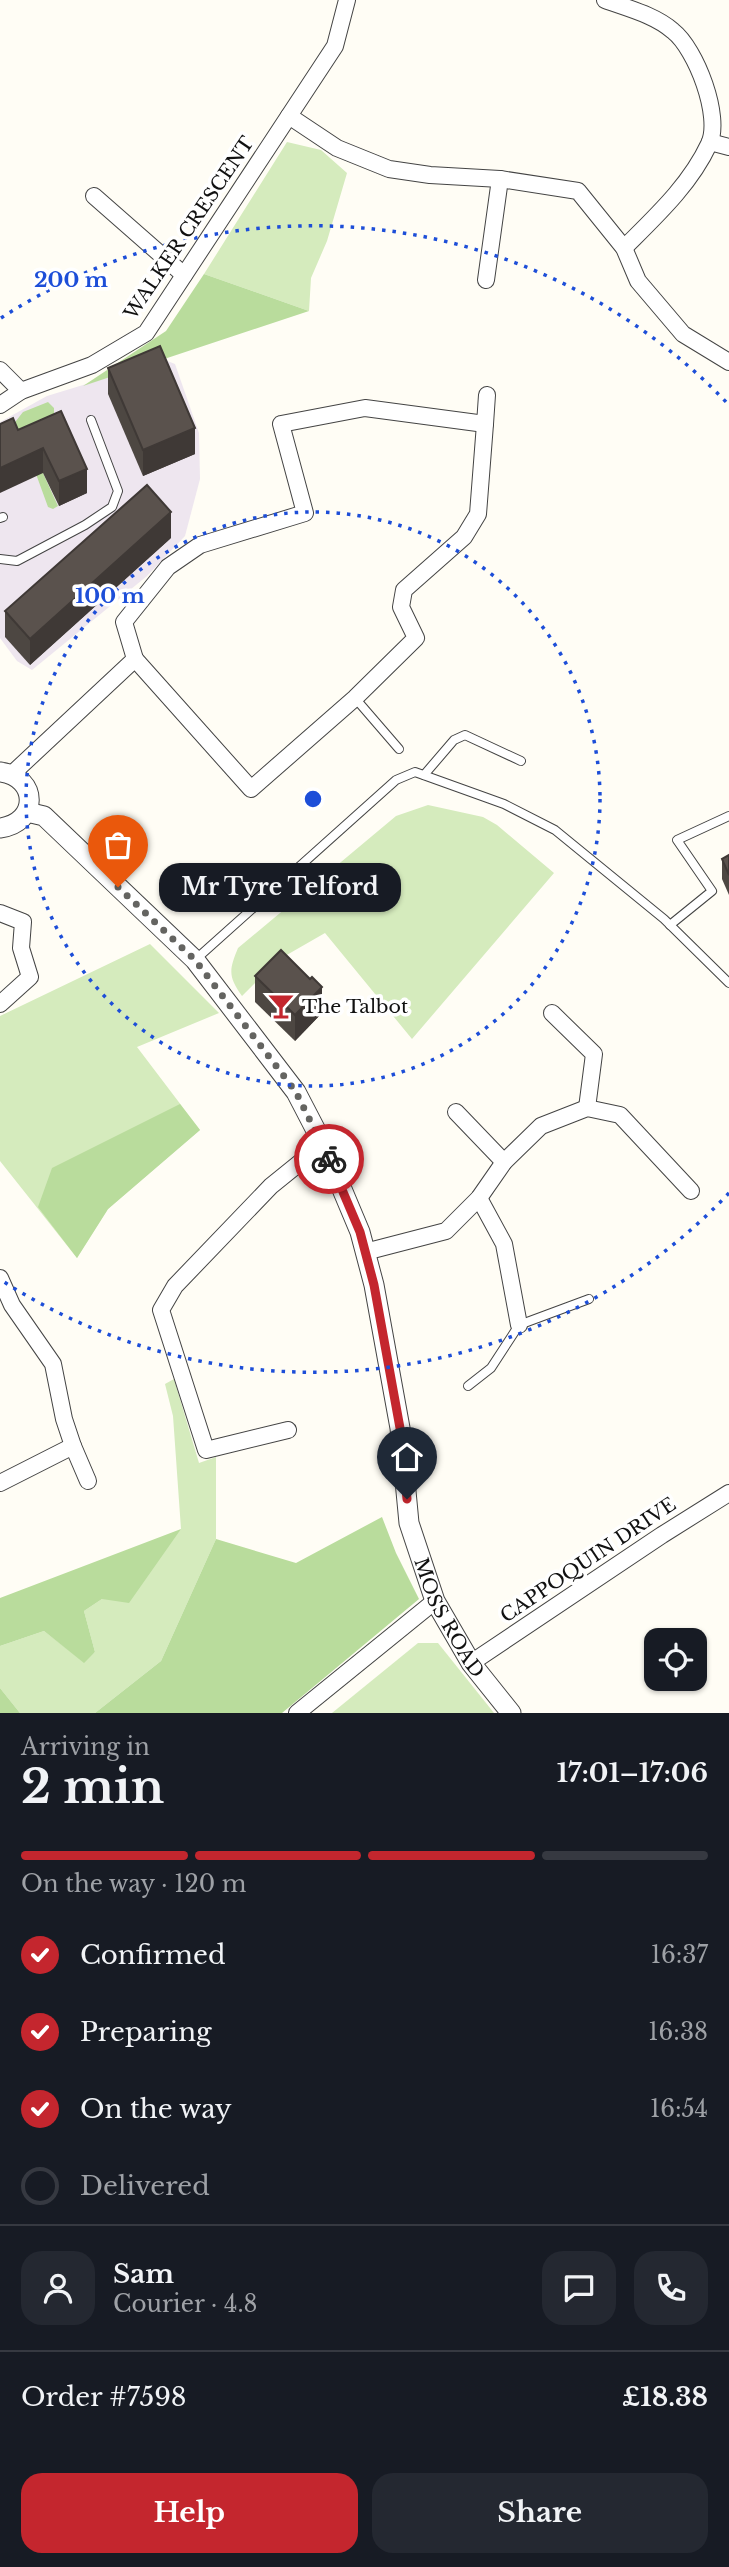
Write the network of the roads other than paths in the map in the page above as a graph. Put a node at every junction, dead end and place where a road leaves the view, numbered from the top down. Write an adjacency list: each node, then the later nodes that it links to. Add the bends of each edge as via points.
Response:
1 (347, 0): 3 (street, WALKER CRESCENT, via 335,46)
2 (605, 0): 4 (street, via 674,31 702,76 713,111)
3 (289, 116): 6 (street, via 337,148 389,169); 9 (street, WALKER CRESCENT)
4 (710, 142): 5 (street); 8 (street, via 673,198)
5 (729, 147)
6 (500, 179): 8 (street, via 578,191); 10 (street)
7 (94, 196): 9 (street)
8 (624, 248): 11 (street, via 638,281 683,334)
9 (184, 275): 13 (street, WALKER CRESCENT, via 146,333 92,365)
10 (486, 280)
11 (729, 362)
12 (0, 370): 13 (street)
13 (21, 391): 15 (street, WALKER CRESCENT)
14 (487, 395): 17 (street)
15 (0, 405)
16 (91, 420): 18 (lane, via 118,491 112,507 17,561)
17 (485, 424): 19 (street, via 365,408 281,425 305,513 200,545 168,567 124,622); 20 (street, via 478,514 464,537 404,590 401,607 416,638)
18 (0, 559)
19 (135, 659): 20 (street, via 251,789); 23 (street)
20 (355, 698): 21 (lane)
21 (399, 749)
22 (521, 761): 24 (lane, via 465,735 454,740)
23 (6, 773): 25 (street, via 23,781 29,792)
24 (424, 775): 29 (lane, via 504,804 555,830); 30 (lane, via 415,772 396,780)
25 (27, 811): 27 (street, via 10,827); 30 (street, MOSS ROAD, via 44,816)
26 (729, 816): 29 (lane, via 677,840 712,891)
27 (0, 828)
28 (0, 913): 32 (street, via 23,922 21,948 30,977)
29 (670, 925): 31 (lane)
30 (195, 960): 36 (street, MOSS ROAD, via 296,1092)
31 (728, 982)
32 (0, 1004)
33 (552, 1013): 34 (street, via 594,1054)
34 (587, 1108): 37 (street, via 541,1126); 38 (street, via 620,1115)
35 (456, 1112): 37 (street)
36 (323, 1144): 40 (street, MOSS ROAD); 46 (street, via 271,1186 175,1286 161,1310 206,1450)
37 (504, 1162): 39 (street)
38 (691, 1191)
39 (479, 1198): 40 (street, via 446,1231); 44 (street, via 504,1244)
40 (365, 1252): 51 (street, MOSS ROAD, via 400,1428 409,1522)
41 (0, 1278): 42 (street)
42 (4, 1298): 47 (street, via 53,1364)
43 (589, 1299): 44 (lane)
44 (519, 1325): 45 (lane, via 491,1368)
45 (468, 1386)
46 (288, 1430)
47 (74, 1446): 48 (street); 49 (street)
48 (88, 1481)
49 (0, 1483)
50 (729, 1493): 52 (street, CAPPOQUIN DRIVE)
51 (436, 1601): 52 (street, MOSS ROAD); 53 (street)
52 (471, 1663): 54 (street, MOSS ROAD)
53 (297, 1713)
54 (510, 1713)

